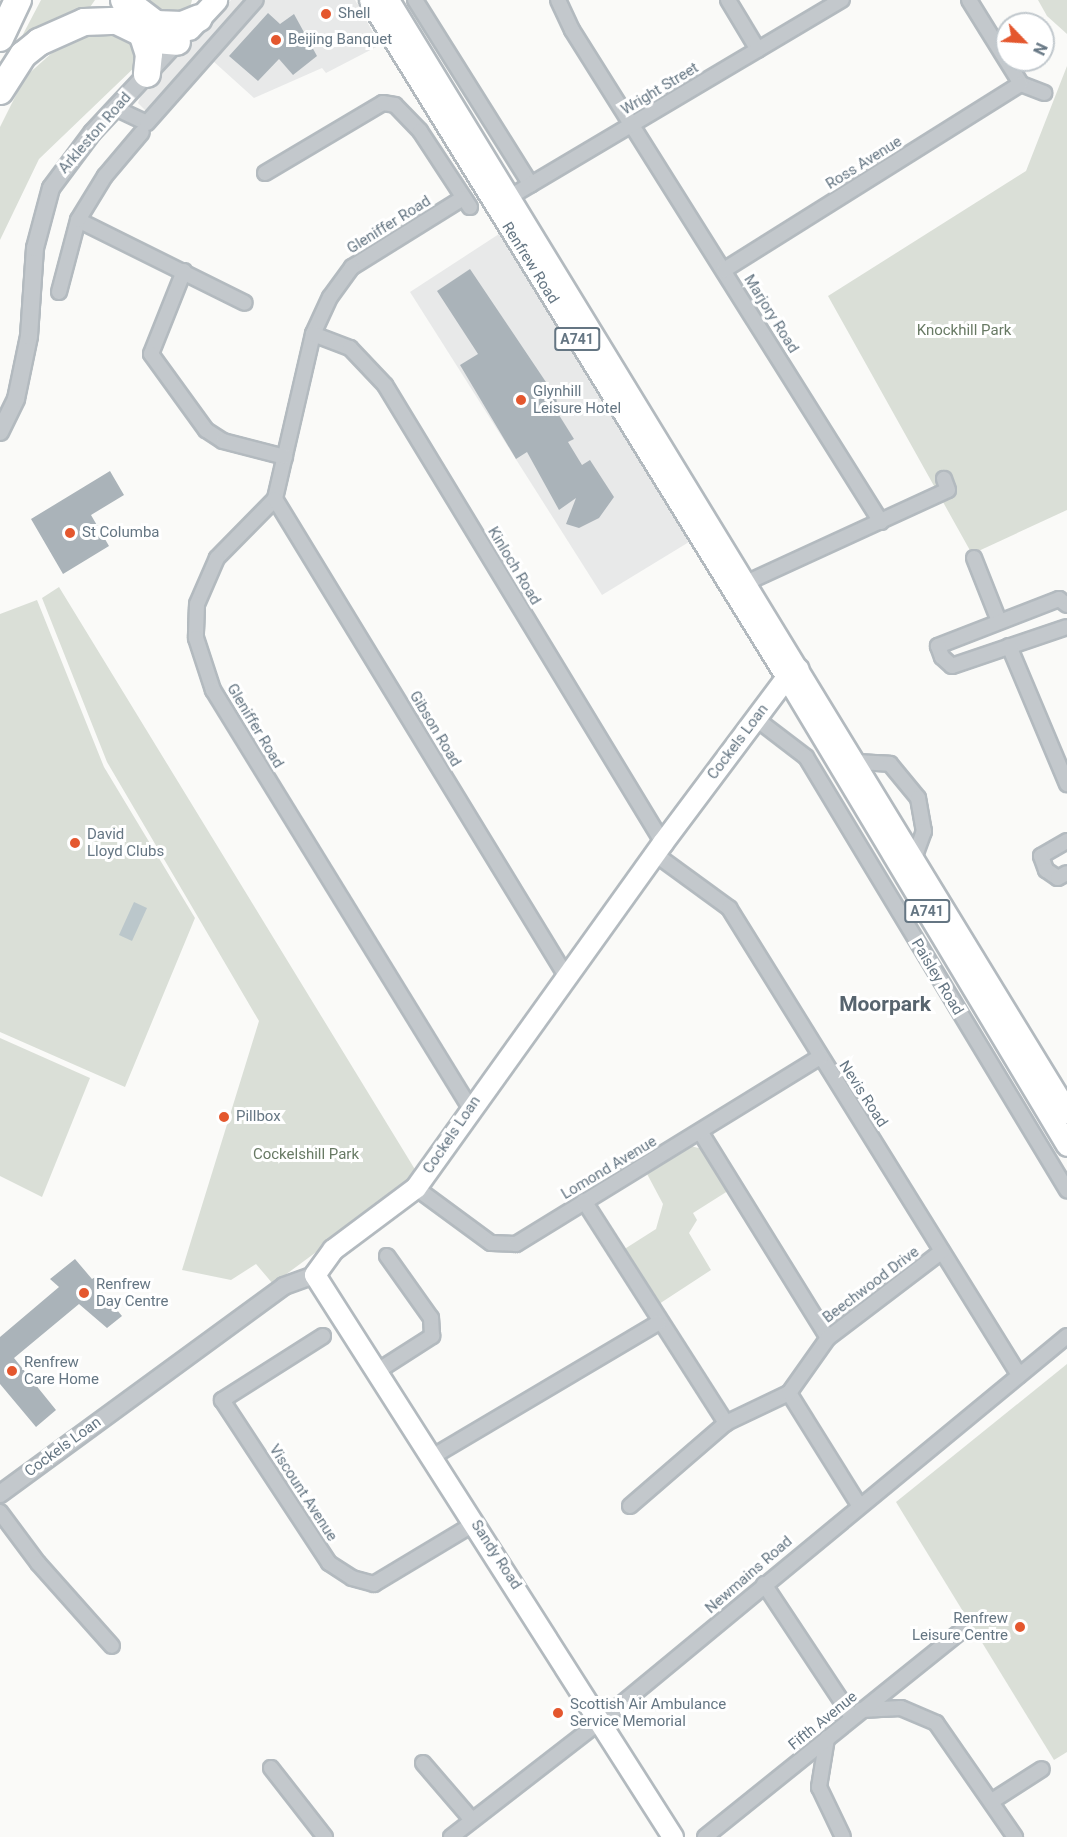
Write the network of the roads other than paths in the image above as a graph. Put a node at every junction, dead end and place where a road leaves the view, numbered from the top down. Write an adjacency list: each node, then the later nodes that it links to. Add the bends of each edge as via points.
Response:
1 (18, 0): 13 (highway)
2 (124, 0): 11 (highway, via 156,24 182,26)
3 (256, 0): 20 (street, via 147,123)
4 (370, 0): 25 (main road, Renfrew Road / A741)
5 (388, 0): 25 (main road, Renfrew Road / A741)
6 (415, 0): 24 (street)
7 (558, 0): 21 (street, Marjory Road, via 572,30)
8 (728, 0): 15 (street)
9 (842, 0): 15 (street, Wright Street)
10 (969, 0): 17 (street)
11 (207, 9): 14 (main road, Arkleston Road)
12 (141, 33): 14 (highway); 16 (highway, via 148,47); 18 (highway, via 117,21 96,20 51,33 23,55)
13 (0, 38)
14 (177, 42): 16 (street, Arkleston Road)
15 (758, 50): 21 (street, Wright Street)
16 (147, 74): 20 (street, Arkleston Road)
17 (1021, 84): 19 (street); 27 (street, Ross Avenue)
18 (0, 91)
19 (1044, 93)
20 (116, 108): 32 (street, Arkleston Road, via 62,168 40,216 29,336 16,399)
21 (633, 124): 24 (street, Wright Street); 27 (street, Marjory Road)
22 (142, 132): 26 (street, via 105,176)
23 (265, 173): 31 (street, Gleniffer Road, via 383,103 405,111 467,202 352,267 330,297)
24 (531, 185): 25 (street, Wright Street)
25 (502, 201): 38 (main road, Renfrew Road / A741)
26 (78, 220): 28 (street); 29 (street)
27 (724, 270): 36 (street, Marjory Road)
28 (184, 271): 30 (street); 33 (street, via 151,354 206,430 223,441)
29 (59, 292)
30 (245, 303)
31 (313, 334): 33 (street, Gleniffer Road); 48 (street, Kinloch Road, via 350,348 385,385)
32 (0, 432)
33 (285, 457): 35 (street, Gleniffer Road)
34 (944, 479): 36 (street, via 948,490)
35 (275, 499): 51 (street, Gibson Road); 53 (street, Gleniffer Road, via 217,558 197,604 199,649 213,690)
36 (881, 522): 38 (street)
37 (974, 558): 40 (street)
38 (739, 586): 43 (main road, Renfrew Road / A741)
39 (1067, 605): 40 (street, via 1059,599)
40 (1000, 621): 42 (street); 42 (street, via 938,646 942,657 952,666)
41 (1067, 627): 42 (street)
42 (1009, 646): 46 (street)
43 (793, 673): 44 (main road, Cockels Loan); 45 (main road, Paisley Road / A741); 54 (main road, Paisley Road / A741)
44 (755, 718): 48 (main road, Cockels Loan); 57 (street, Paisley Road, via 807,757)
45 (856, 762): 49 (main road, Paisley Road / A741); 49 (street, via 890,764 914,792 924,831)
46 (1067, 784)
47 (1067, 841): 50 (street, via 1041,856 1046,870 1058,878)
48 (659, 848): 51 (main road, Cockels Loan); 52 (street, Nevis Road, via 729,908)
49 (914, 859): 54 (main road, Paisley Road / A741)
50 (1067, 873)
51 (566, 976): 53 (main road, Cockels Loan)
52 (820, 1058): 55 (street, Lomond Avenue); 59 (street, Nevis Road)
53 (470, 1108): 56 (main road, Cockels Loan)
54 (1064, 1127)
55 (701, 1133): 58 (street, Lomond Avenue); 65 (street)
56 (416, 1188): 58 (street, Lomond Avenue, via 491,1243 516,1244); 61 (main road, Cockels Loan, via 333,1250)
57 (1067, 1190)
58 (584, 1202): 62 (street)
59 (942, 1251): 65 (street, Beechwood Drive); 67 (street, Nevis Road)
60 (387, 1256): 66 (street, via 431,1318 432,1336)
61 (315, 1275): 66 (main road, Sandy Road); 71 (street, Cockels Loan, via 284,1286)
62 (658, 1323): 69 (street); 70 (street)
63 (323, 1336): 75 (street, Viscount Avenue, via 222,1400 329,1563 352,1578 374,1584)
64 (1067, 1336): 67 (street, Newmains Road)
65 (828, 1338): 68 (street, Beechwood Drive)
66 (376, 1372): 70 (main road, Sandy Road)
67 (1019, 1375): 72 (street, Newmains Road)
68 (789, 1393): 69 (street, Beechwood Drive); 72 (street)
69 (726, 1423): 73 (street, Beechwood Drive)
70 (432, 1458): 75 (main road, Sandy Road)
71 (0, 1494)
72 (859, 1505): 76 (street, Newmains Road)
73 (630, 1506)
74 (0, 1512): 78 (street)
75 (475, 1523): 80 (main road, Sandy Road)
76 (764, 1584): 79 (street); 80 (street, Newmains Road)
77 (962, 1630): 79 (street, Fifth Avenue)
78 (112, 1646)
79 (857, 1714): 81 (street, Fifth Avenue); 85 (street, via 901,1708 936,1723)
80 (602, 1720): 86 (street, Newmains Road); 89 (main road, Sandy Road)
81 (827, 1738): 90 (street, Fifth Avenue); 91 (street, via 819,1788)
82 (423, 1763): 86 (street)
83 (271, 1768): 87 (street)
84 (1042, 1769): 85 (street)
85 (992, 1801): 92 (street)
86 (471, 1820): 88 (street, Newmains Road)
87 (325, 1837)
88 (451, 1837)
89 (673, 1837)
90 (705, 1837)
91 (843, 1837)
92 (1014, 1837)

